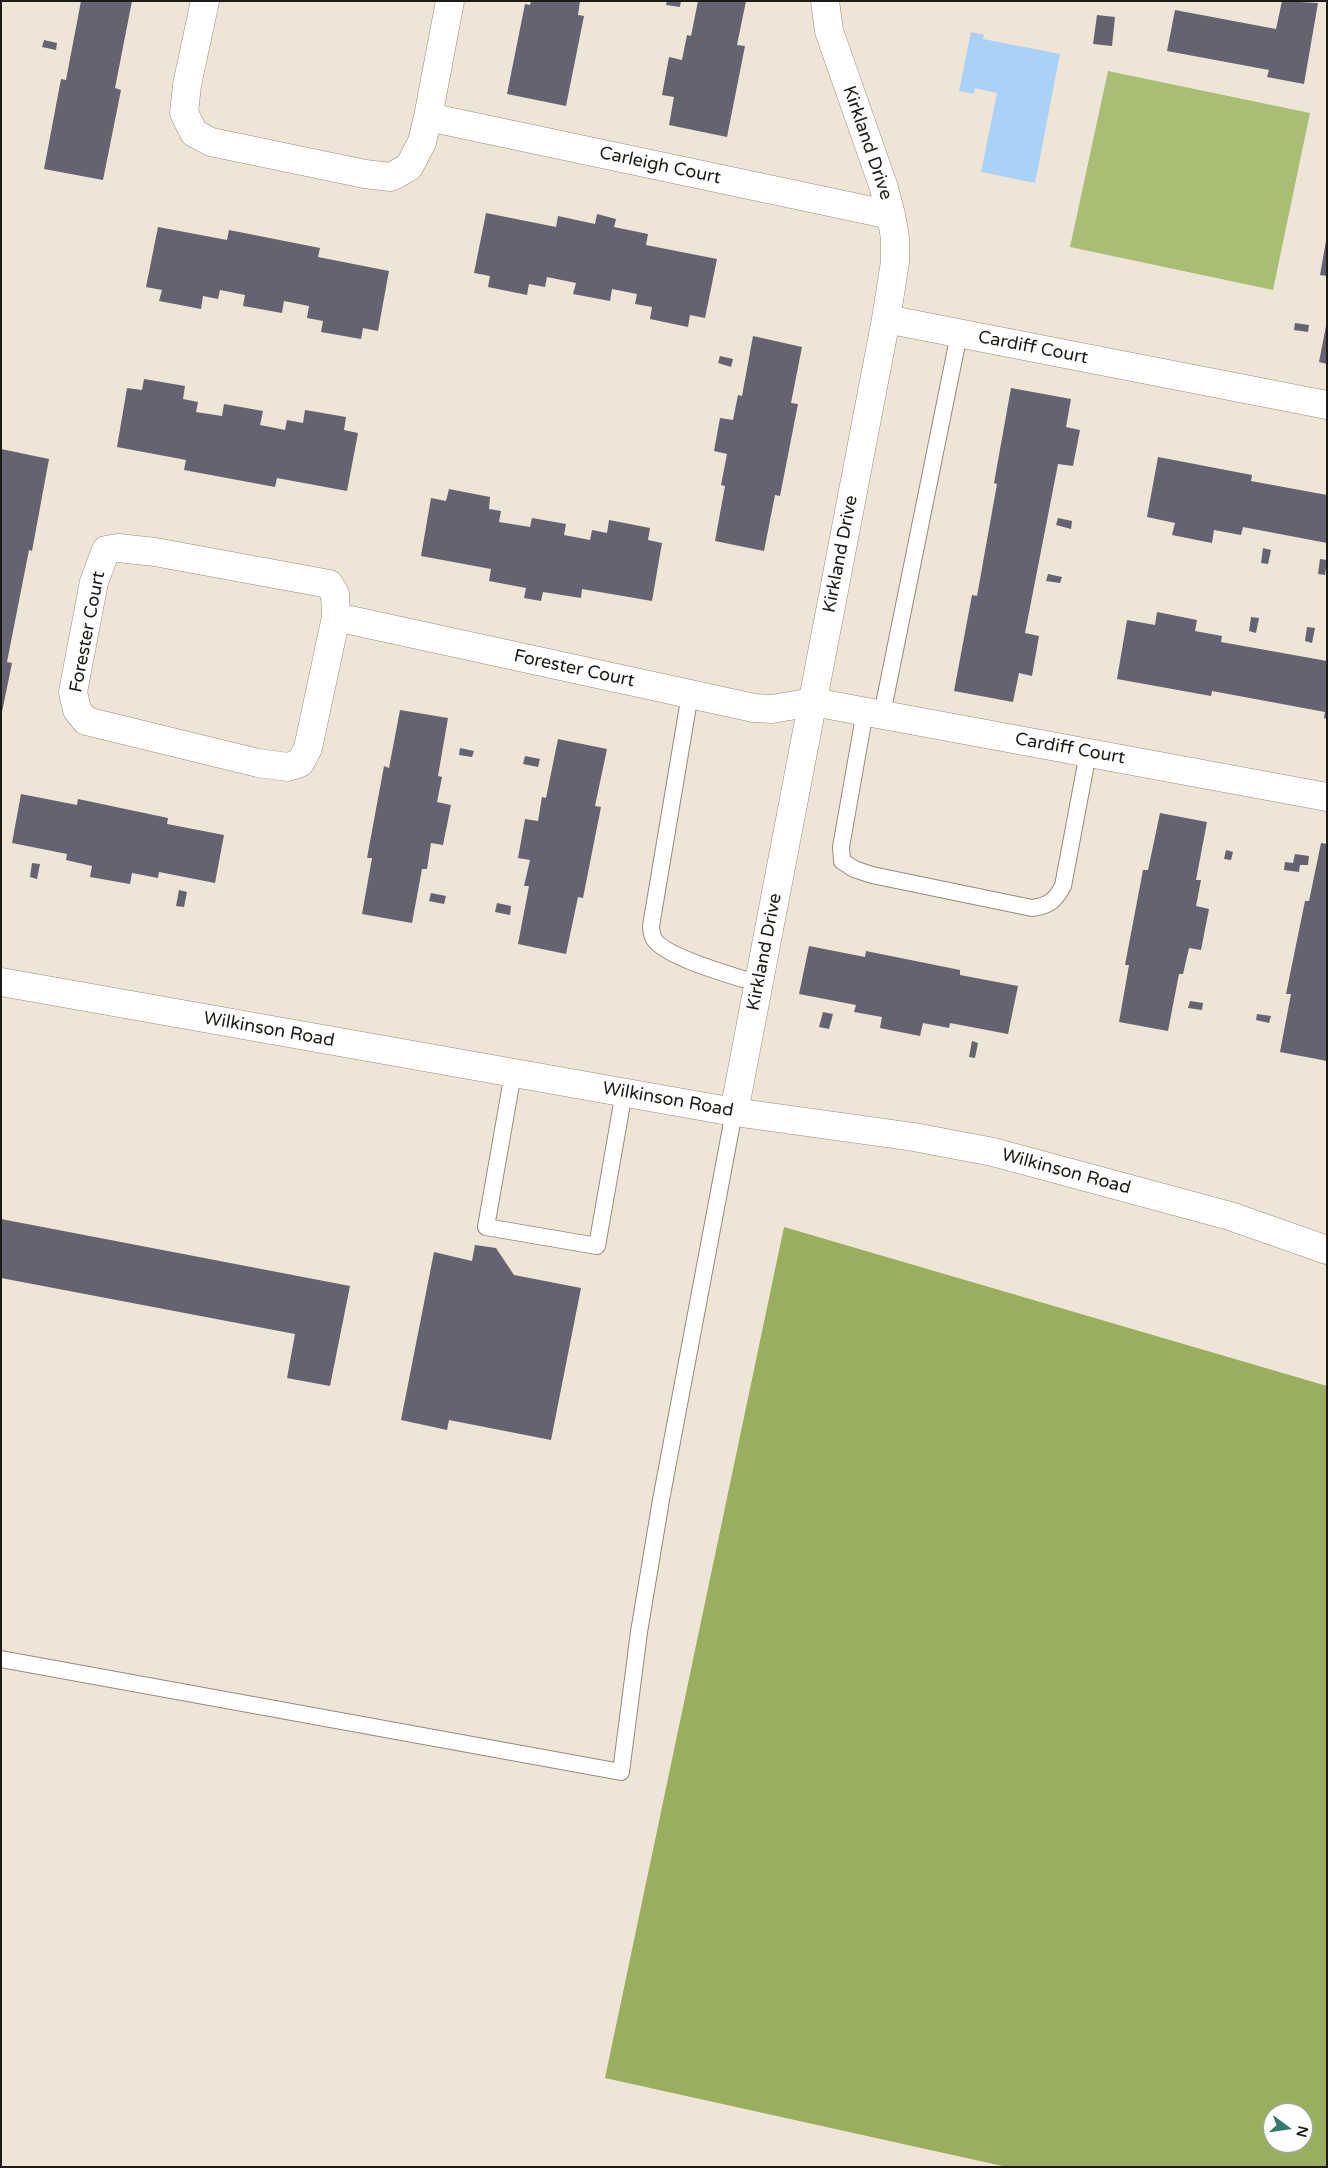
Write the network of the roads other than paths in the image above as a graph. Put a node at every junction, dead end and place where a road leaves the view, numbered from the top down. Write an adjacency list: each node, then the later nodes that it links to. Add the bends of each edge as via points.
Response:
1 (205, 1): 4 (street, via 184,113 194,133 211,142 365,174 391,176 409,167 422,142)
2 (450, 1): 4 (street)
3 (825, 1): 5 (street, Kirkland Drive, via 829,31)
4 (428, 117): 5 (street, Carleigh Court)
5 (891, 215): 6 (street, Kirkland Drive, via 895,262)
6 (886, 319): 7 (street, Cardiff Court); 11 (street, Kirkland Drive)
7 (959, 334): 8 (street, Cardiff Court); 12 (lane)
8 (1327, 406)
9 (336, 617): 9 (street, Forester Court, via 308,748 300,763 288,767 258,763 86,722 76,710 73,692 94,582 106,550 155,552 329,584 336,594); 10 (street, Forester Court)
10 (690, 694): 11 (street, Forester Court, via 772,710); 16 (lane, via 651,926 653,938 665,950 682,958)
11 (813, 702): 12 (street, Cardiff Court); 16 (street, Kirkland Drive)
12 (873, 713): 13 (street, Cardiff Court); 13 (lane, via 840,847 842,861 872,875 1032,908 1045,906 1056,898 1063,886)
13 (1088, 752): 14 (street, Cardiff Court)
14 (1327, 797)
15 (1, 982): 17 (street, Wilkinson Road)
16 (759, 984): 19 (street, Kirkland Drive)
17 (513, 1074): 18 (street, Wilkinson Road); 18 (lane, via 486,1227 597,1246)
18 (624, 1092): 19 (street, Wilkinson Road)
19 (734, 1112): 20 (street, Wilkinson Road, via 914,1137 993,1152 1230,1216); 21 (lane, via 658,1519 621,1772)
20 (1327, 1250)
21 (1, 1659)

